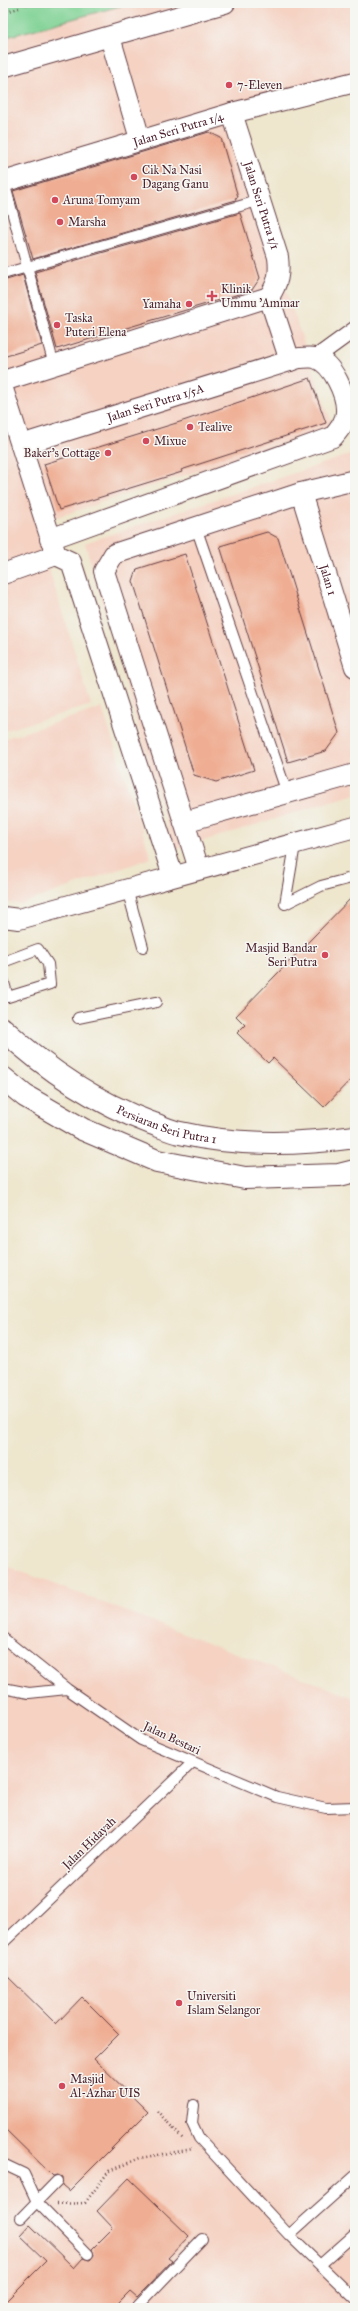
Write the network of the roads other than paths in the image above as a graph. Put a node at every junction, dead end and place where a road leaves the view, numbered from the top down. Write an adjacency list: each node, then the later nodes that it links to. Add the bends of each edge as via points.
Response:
1 (225, 3): 2 (street)
2 (110, 37): 3 (street); 6 (street)
3 (3, 67)
4 (355, 82): 5 (street, Jalan Seri Putra 1/4)
5 (232, 113): 6 (street, Jalan Seri Putra 1/4); 8 (street, Jalan Seri Putra 1/1)
6 (140, 139): 7 (street, Jalan Seri Putra 1/4)
7 (3, 182): 9 (lane)
8 (261, 200): 9 (lane); 11 (street, Jalan Seri Putra 1/1, via 280,272 277,285)
9 (28, 266): 10 (lane); 15 (lane)
10 (3, 274)
11 (269, 297): 14 (street); 15 (street)
12 (355, 328): 13 (street)
13 (315, 358): 14 (street, Jalan Seri Putra 1/5A); 22 (street, via 329,366 337,378 346,412 342,426 333,437)
14 (290, 361): 18 (street, Jalan Seri Putra 1/5A)
15 (54, 365): 16 (street)
16 (3, 381)
17 (3, 389): 18 (street)
18 (21, 445): 22 (street)
19 (355, 480): 20 (street)
20 (301, 493): 21 (street); 24 (street, Jalan 1)
21 (196, 527): 26 (lane); 27 (street, via 114,554 104,571)
22 (53, 547): 23 (street); 31 (street, via 71,562)
23 (3, 574)
24 (355, 667)
25 (355, 774): 26 (street)
26 (287, 793): 27 (street)
27 (184, 822): 30 (street)
28 (355, 827): 29 (street)
29 (295, 845): 30 (street); 32 (lane, via 285,904 321,886)
30 (199, 869): 31 (street)
31 (173, 876): 33 (street)
32 (355, 877)
33 (127, 889): 34 (street, via 19,919); 35 (lane)
34 (3, 917)
35 (143, 948)
36 (3, 962): 37 (lane, via 38,949 48,964 50,984 8,997)
37 (3, 979)
38 (156, 1002): 39 (lane)
39 (78, 1018)
40 (3, 1029): 42 (street, Persiaran Seri Putra 1, via 69,1083 120,1111 179,1133 247,1143 317,1142)
41 (3, 1078): 43 (street, via 25,1096 82,1129 157,1161 245,1178 339,1175)
42 (355, 1137)
43 (355, 1171)
44 (3, 1638): 46 (lane, Jalan Bestari)
45 (3, 1688): 46 (lane, via 29,1693)
46 (67, 1689): 47 (lane, Jalan Bestari, via 140,1740)
47 (193, 1762): 48 (lane, Jalan Bestari, via 277,1797 326,1808); 49 (lane, Jalan Hidayah)
48 (355, 1807)
49 (3, 1943)
50 (194, 2105): 57 (lane, via 192,2123 200,2138)
51 (3, 2164): 54 (lane, via 24,2174)
52 (355, 2176): 57 (lane)
53 (58, 2181): 54 (lane)
54 (37, 2202): 55 (lane); 59 (lane)
55 (21, 2218)
56 (355, 2234): 60 (lane)
57 (289, 2235): 60 (lane)
58 (202, 2239): 62 (lane)
59 (88, 2254)
60 (320, 2265): 61 (lane)
61 (353, 2294)
62 (136, 2308)

